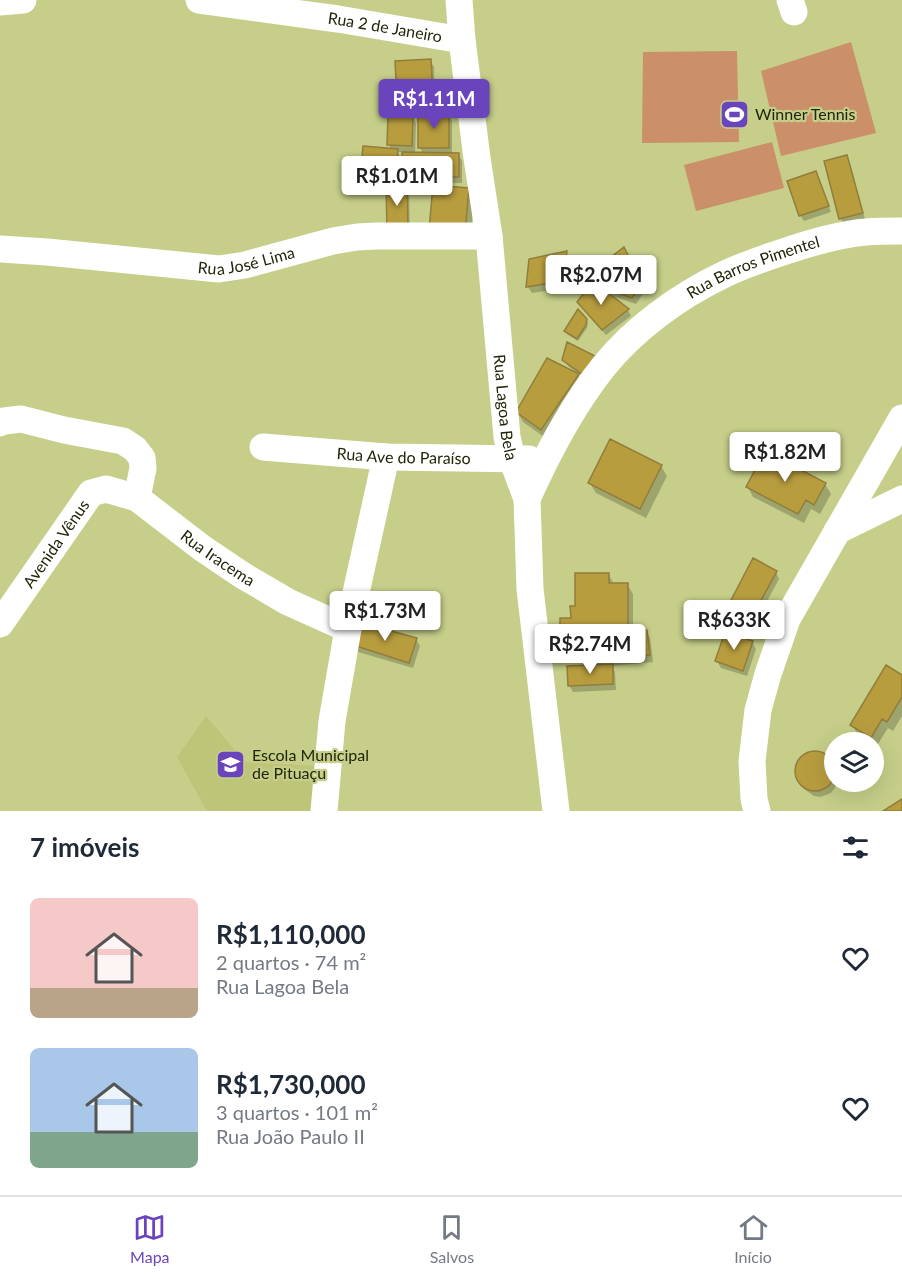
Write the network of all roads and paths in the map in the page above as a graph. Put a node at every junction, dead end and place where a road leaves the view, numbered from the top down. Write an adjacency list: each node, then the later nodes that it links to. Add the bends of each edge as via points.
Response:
1 (22, 0): 4 (street)
2 (200, 0): 5 (street, Rua 2 de Janeiro)
3 (459, 0): 5 (street, Rua Lagoa Bela)
4 (0, 2)
5 (462, 40): 7 (street, Rua Lagoa Bela)
6 (902, 231): 14 (street, Rua Barros Pimentel, via 864,232 810,243 723,275 681,298 642,327 605,365 570,414)
7 (489, 236): 8 (street, Rua José Lima, via 357,237 219,269); 13 (street, Rua Lagoa Bela)
8 (0, 249)
9 (902, 418): 19 (street)
10 (2, 422): 16 (street, via 21,418 123,441 142,458)
11 (263, 447): 12 (street, Rua Ave do Paraíso)
12 (386, 457): 13 (street, Rua Ave do Paraíso); 21 (street)
13 (512, 459): 14 (street, Rua Ave do Paraíso); 17 (street, Rua Lagoa Bela)
14 (545, 459): 17 (street, Rua Barros Pimentel)
15 (91, 493): 16 (street, Rua Iracema, via 106,489); 20 (street, Avenida Vênus)
16 (137, 498): 21 (street, Rua Iracema, via 242,574 288,602)
17 (527, 499): 23 (street, Rua Lagoa Bela, via 530,589)
18 (902, 499): 19 (street)
19 (837, 531): 24 (street, via 787,619 768,674 758,710 752,761)
20 (0, 624)
21 (348, 629): 22 (street, via 332,721)
22 (324, 811)
23 (556, 811)
24 (757, 811)

